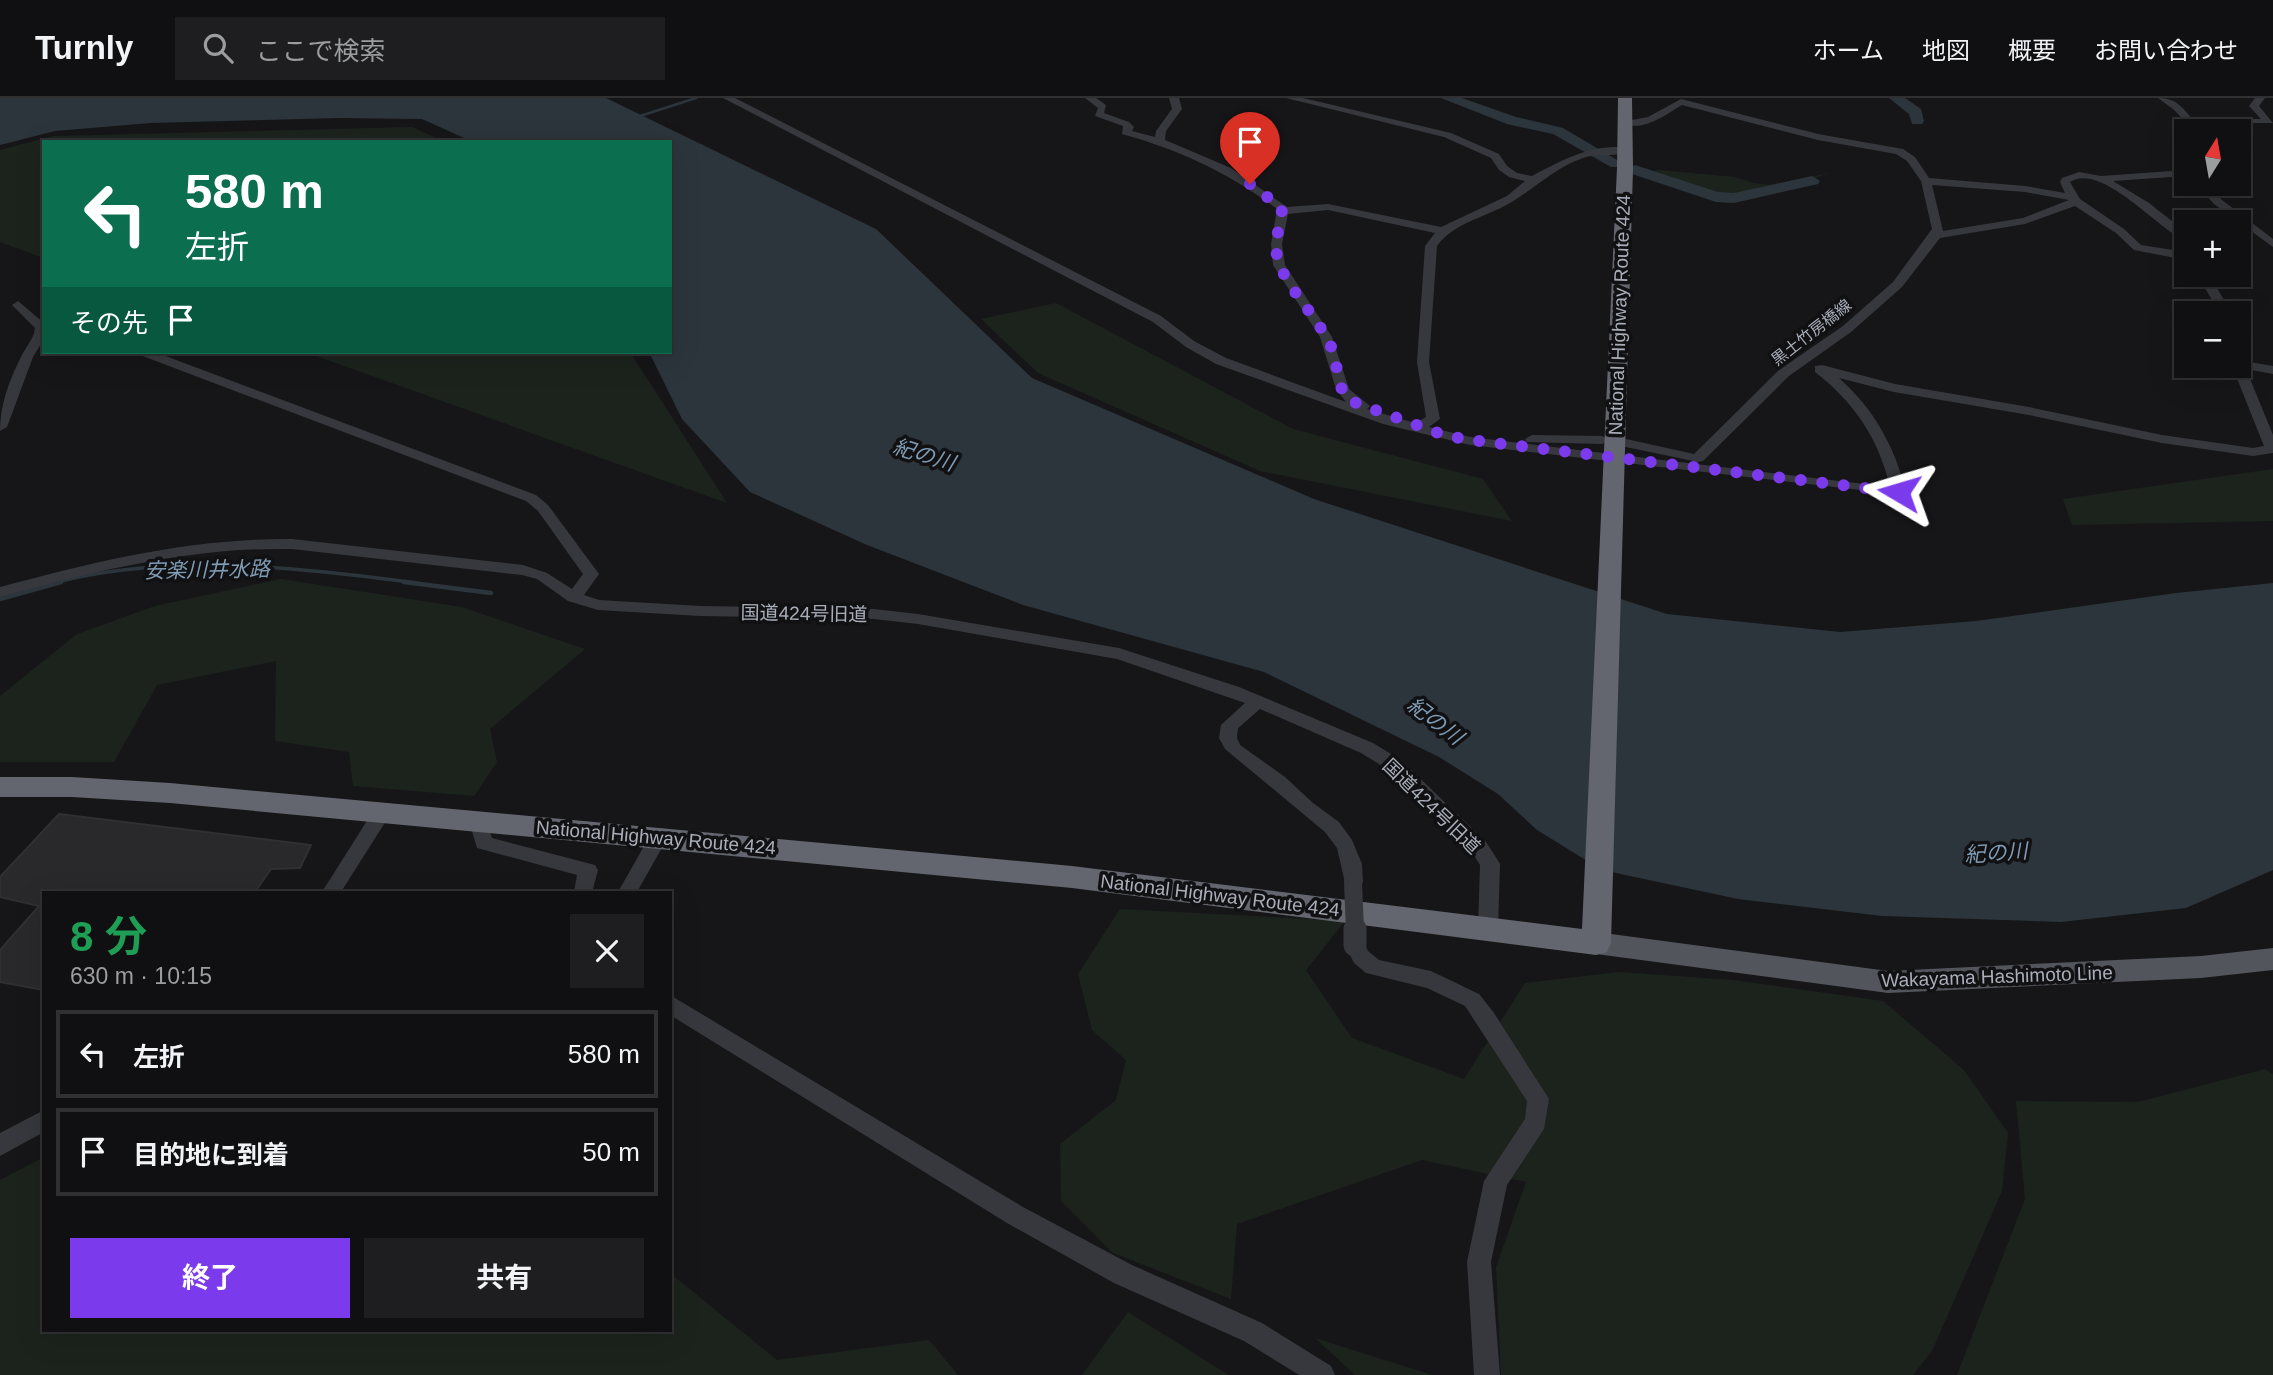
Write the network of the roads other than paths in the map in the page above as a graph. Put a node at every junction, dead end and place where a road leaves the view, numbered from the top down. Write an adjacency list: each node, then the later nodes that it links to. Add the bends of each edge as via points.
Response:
1 (717, 98): 29 (street)
2 (728, 98): 29 (street, via 1157,319)
3 (1090, 98): 14 (street, via 1103,107 1098,114 1126,124 1126,131)
4 (1174, 98): 14 (street, via 1177,109 1161,131)
5 (1291, 98): 18 (street, via 1447,135 1495,156 1513,175)
6 (1625, 98): 12 (highway, National Highway Route 424)
7 (2163, 98): 10 (street, via 2178,107)
8 (2260, 98): 13 (street, via 2255,106)
9 (1680, 100): 12 (street, via 1659,118); 19 (street, via 1818,136 1899,151 1911,159)
10 (2186, 119)
11 (2251, 121): 13 (street)
12 (1626, 122): 15 (highway, National Highway Route 424)
13 (2271, 122)
14 (1160, 141): 22 (street, via 1237,175)
15 (1625, 150): 18 (street, via 1591,153); 41 (highway, National Highway Route 424)
16 (2174, 174): 17 (street)
17 (2101, 179): 21 (street, via 2067,178); 23 (street)
18 (1533, 180): 24 (street, via 1511,198)
19 (1926, 181): 21 (street, via 2025,189); 25 (street)
20 (2213, 196): 26 (street)
21 (2075, 199): 25 (street, via 2054,214); 27 (street, via 2138,248)
22 (1283, 211): 24 (street, via 1328,207); 36 (street, via 1277,231 1280,267 1331,348 1341,391 1355,402)
23 (2174, 228)
24 (1442, 231): 36 (street, via 1431,246 1423,362 1433,419)
25 (1936, 235): 31 (street, 黒土竹房橋線, via 1898,284 1847,330)
26 (2273, 244)
27 (2174, 253)
28 (42, 313): 37 (street, via 13,303 41,327 41,333)
29 (1190, 344): 38 (street, via 1220,361 1338,405)
30 (149, 354): 44 (street, via 531,498 591,573)
31 (1804, 359): 33 (street); 42 (street, 黒土竹房橋線, via 1784,373)
32 (2251, 367): 34 (street)
33 (1820, 369): 35 (street, via 1894,388 2162,439 2253,452 2272,449); 42 (street, via 1869,416 1891,458 1899,492)
34 (2273, 370)
35 (2243, 378)
36 (1420, 426): 38 (street)
37 (0, 428)
38 (1444, 435): 40 (street)
39 (1602, 440): 40 (street, via 1537,438)
40 (1497, 444): 41 (street)
41 (1617, 457): 42 (street); 54 (highway, National Highway Route 424)
42 (1702, 463)
43 (0, 592): 44 (street, 国道424号旧道, via 132,557 258,542 523,570 542,576)
44 (574, 597): 45 (street, 国道424号旧道, via 627,608 874,614 931,621 1119,654)
45 (1258, 702): 53 (street, 国道424号旧道, via 1367,748 1395,765 1479,847 1490,864); 60 (street, bridge, via 1230,725 1228,738 1234,749 1332,827 1345,845 1352,864 1355,945 1361,957 1373,967 1431,979 1472,1000 1538,1099 1536,1122 1496,1181 1479,1262)
46 (0, 787): 47 (highway, National Highway Route 424, via 158,792)
47 (382, 813): 48 (highway, National Highway Route 424); 50 (street)
48 (478, 821): 49 (highway, National Highway Route 424); 51 (street, via 484,843 588,870)
49 (659, 837): 52 (street); 53 (highway, National Highway Route 424, via 1072,877)
50 (332, 891)
51 (583, 891)
52 (628, 891)
53 (1488, 929): 54 (highway, National Highway Route 424)
54 (1596, 943): 55 (main road, Wakayama Hashimoto Line, via 1888,982 2201,967)
55 (2273, 959)
56 (672, 1005): 59 (street, via 1015,1215 1123,1274 1253,1332)
57 (42, 1121): 58 (street)
58 (0, 1146)
59 (1322, 1375)
60 (1487, 1375)

